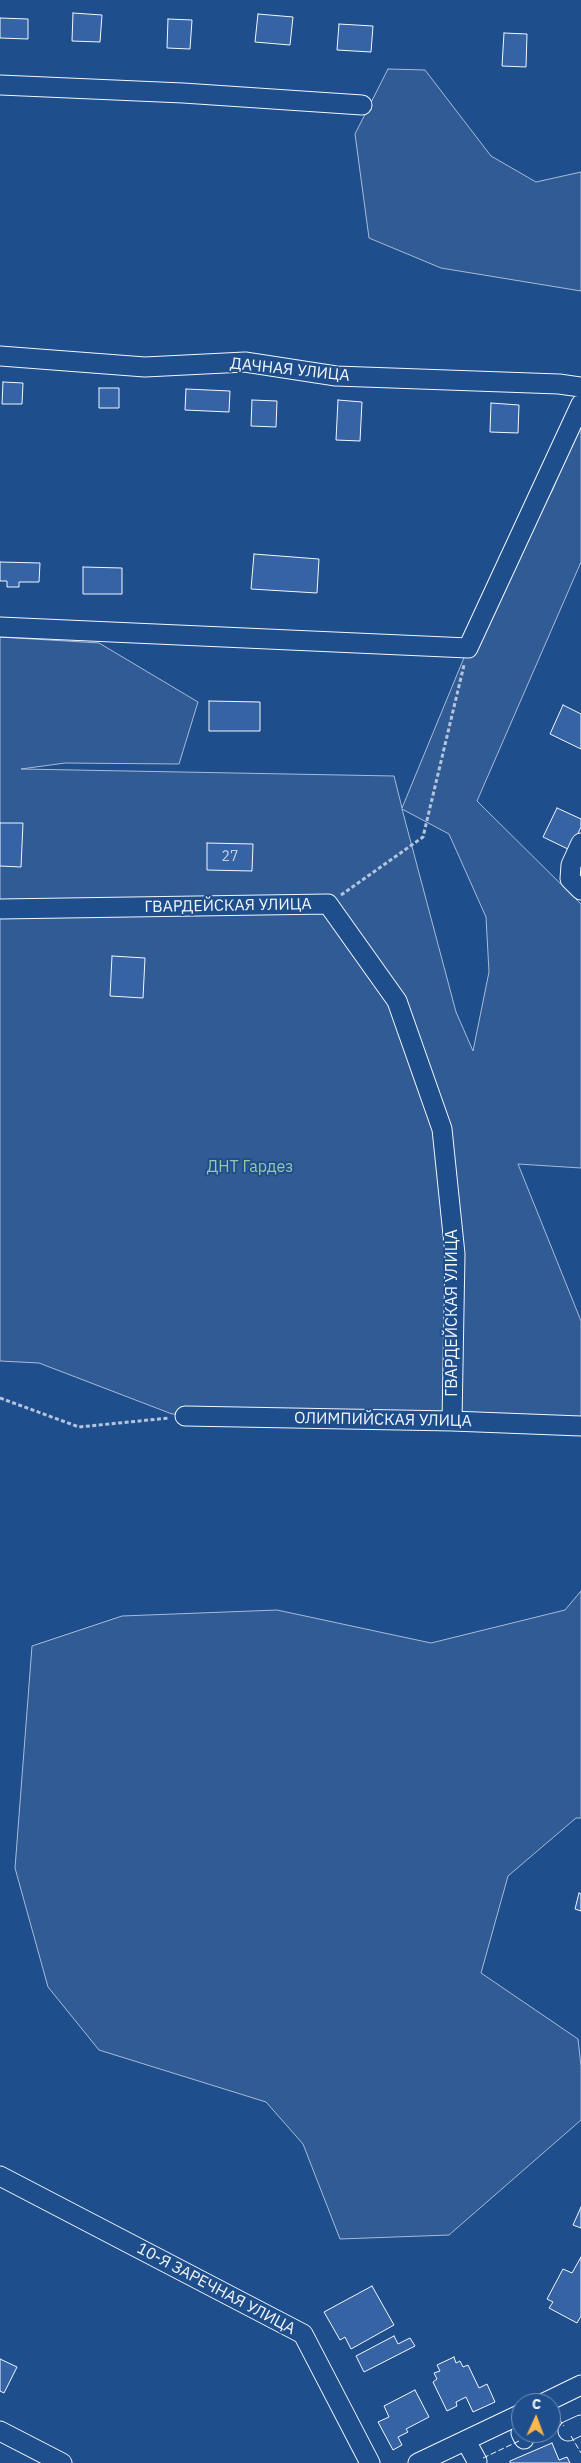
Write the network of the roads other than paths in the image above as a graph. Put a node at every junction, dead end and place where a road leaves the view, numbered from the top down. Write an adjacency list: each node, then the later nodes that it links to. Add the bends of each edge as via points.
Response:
1 (0, 85): 2 (street)
2 (362, 105)
3 (0, 356): 4 (street, ДАЧНАЯ УЛИЦА, via 145,367 245,362 336,376)
4 (581, 387)
5 (581, 404): 6 (street, via 468,648)
6 (0, 627)
7 (581, 843): 8 (street, via 571,865 570,879)
8 (581, 890)
9 (0, 909): 11 (street, ГВАРДЕЙСКАЯ УЛИЦА, via 328,904 397,1002 442,1129 455,1254)
10 (185, 1416): 11 (street, ОЛИМПИЙСКАЯ УЛИЦА)
11 (452, 1421): 12 (street, ОЛИМПИЙСКАЯ УЛИЦА)
12 (581, 1426)
13 (0, 2176): 21 (street, 10-Я ЗАРЕЧНАЯ УЛИЦА, via 303,2334)
14 (581, 2385): 15 (street)
15 (561, 2395)
16 (511, 2429): 18 (street)
17 (0, 2431): 20 (street)
18 (466, 2440): 19 (street); 22 (street)
19 (477, 2461)
20 (62, 2463)
21 (370, 2463)
22 (418, 2463)

